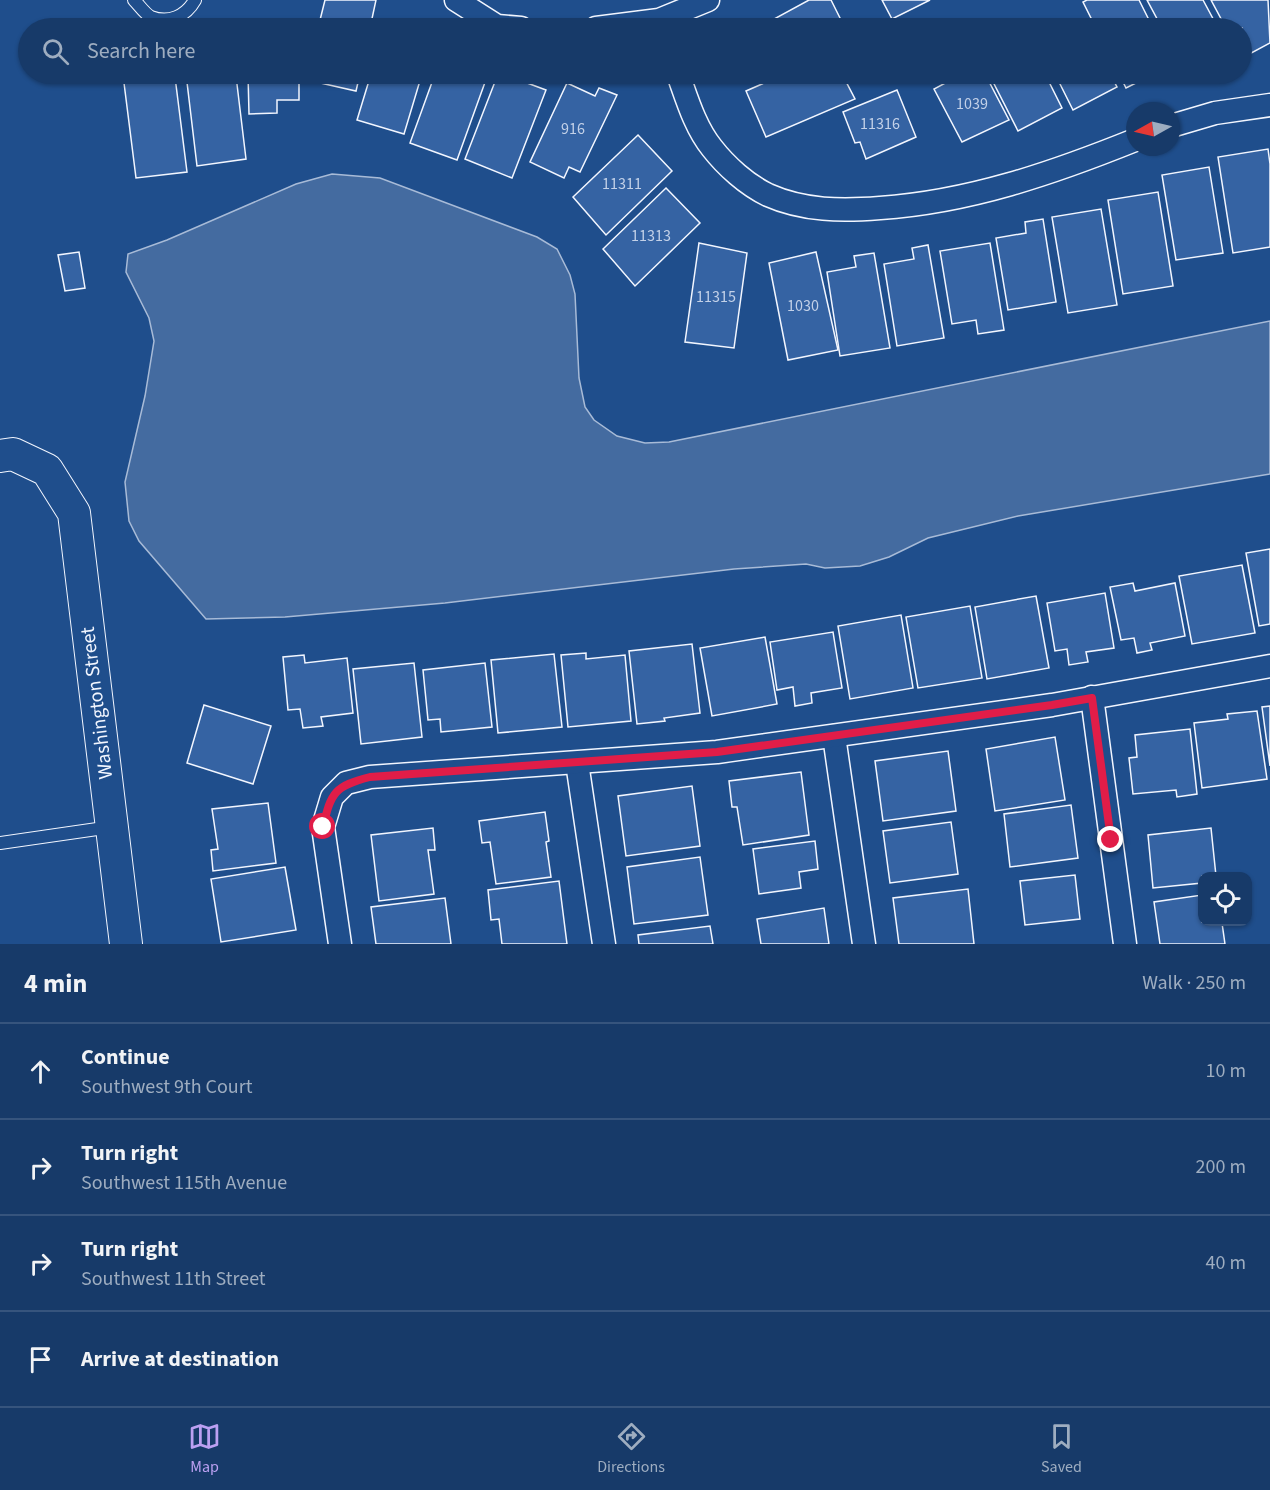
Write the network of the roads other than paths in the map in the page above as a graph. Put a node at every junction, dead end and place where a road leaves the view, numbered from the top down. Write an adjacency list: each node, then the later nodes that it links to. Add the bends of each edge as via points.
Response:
1 (134, 0): 5 (lane, via 149,16)
2 (195, 0): 6 (lane, via 189,11)
3 (456, 0): 7 (street)
4 (708, 0): 8 (street)
5 (160, 18)
6 (174, 18)
7 (484, 18)
8 (673, 18)
9 (681, 84): 12 (street, via 693,117 711,147 735,172 766,194 797,205 842,211 907,206 989,191)
10 (1270, 105): 11 (street, via 1215,113)
11 (1180, 123)
12 (1126, 144)
13 (0, 456): 18 (street, Washington Street, via 13,454 47,470 74,513)
14 (1270, 666): 15 (street)
15 (1092, 698): 16 (street); 24 (street)
16 (834, 736): 17 (street, via 717,752); 23 (street)
17 (577, 762): 21 (street, via 370,777 346,783 332,797 323,827); 22 (street)
18 (112, 826): 19 (lane); 20 (street, Washington Street)
19 (0, 843)
20 (126, 944)
21 (340, 944)
22 (604, 944)
23 (864, 944)
24 (1125, 944)

